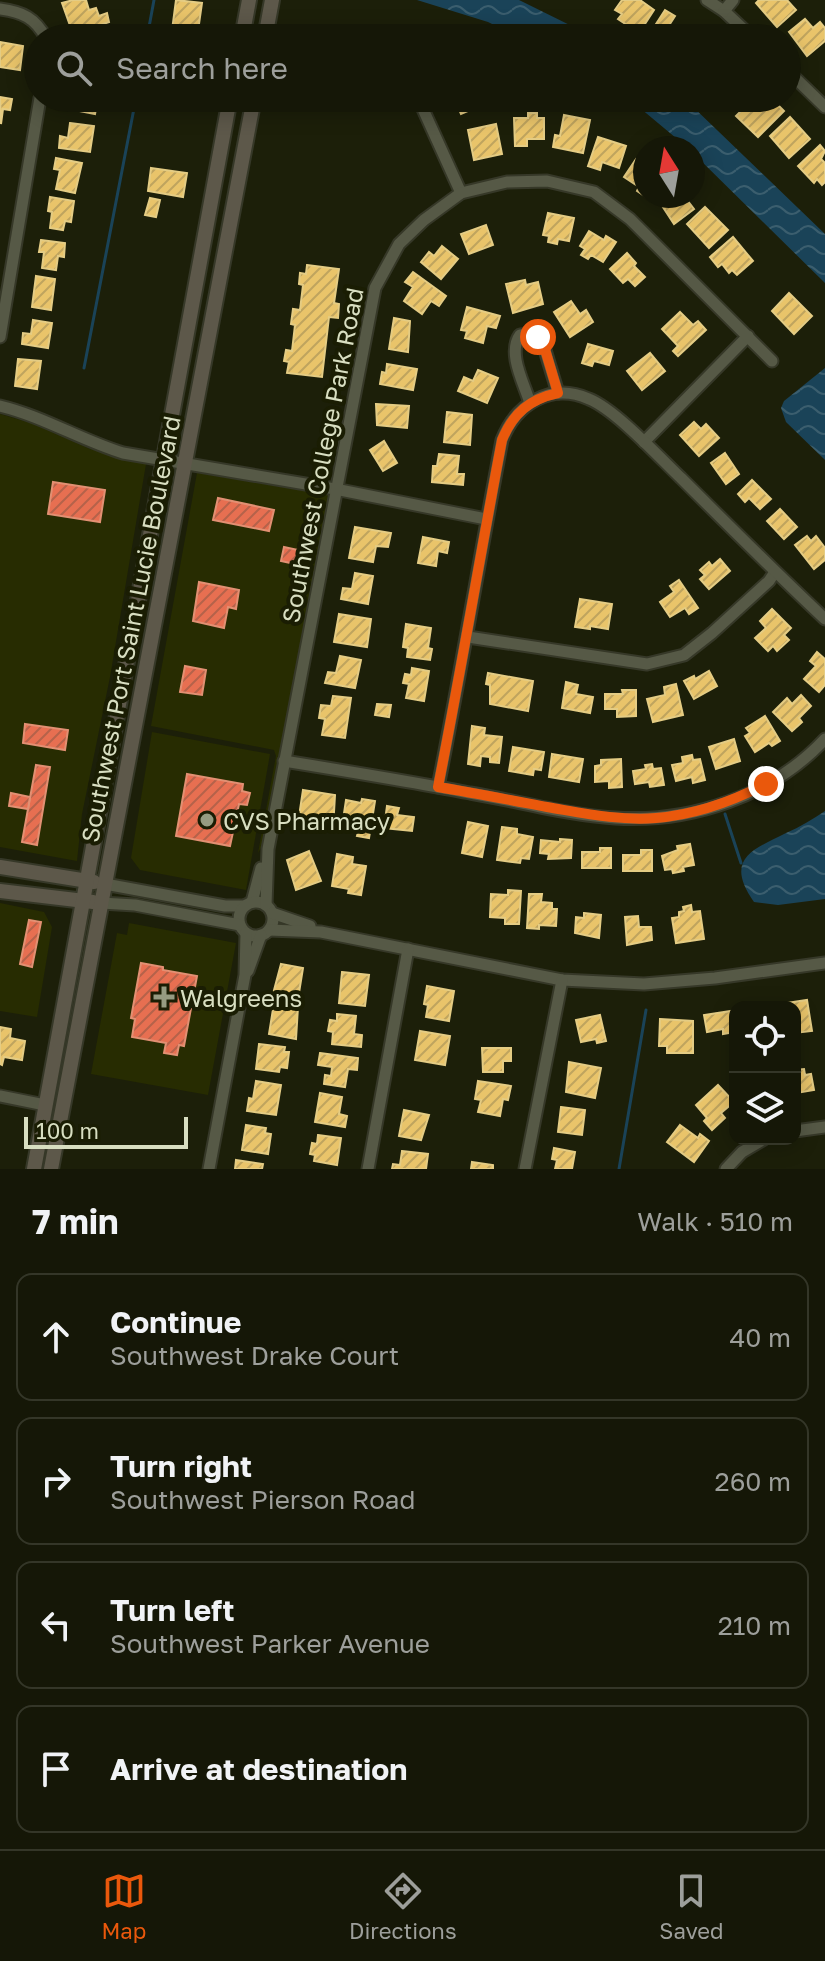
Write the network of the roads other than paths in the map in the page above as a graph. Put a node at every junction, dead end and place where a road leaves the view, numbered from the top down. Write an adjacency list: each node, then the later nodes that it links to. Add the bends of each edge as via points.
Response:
1 (249, 0): 8 (main road)
2 (272, 0): 9 (main road)
3 (707, 0): 6 (street)
4 (733, 0): 6 (street)
5 (0, 9): 7 (street, via 18,11)
6 (724, 11): 10 (street)
7 (38, 24)
8 (245, 24)
9 (268, 24)
10 (738, 24)
11 (801, 84): 12 (street)
12 (825, 107)
13 (38, 112): 19 (street)
14 (227, 112): 25 (main road, Southwest Port Saint Lucie Boulevard)
15 (251, 112): 26 (main road, Southwest Port Saint Lucie Boulevard)
16 (424, 112): 17 (street)
17 (461, 193): 18 (street, Southwest College Park Road, via 507,182 547,181 594,192 630,219); 27 (street, Southwest College Park Road, via 399,244 375,288)
18 (748, 336): 20 (street, Southwest College Park Road); 24 (street)
19 (0, 337)
20 (772, 361)
21 (558, 393): 22 (street); 22 (street, via 542,340 534,334 520,335 515,354); 24 (street, via 598,403)
22 (530, 403): 28 (street, via 513,418 502,440)
23 (0, 406): 25 (street, via 91,443)
24 (644, 442): 29 (street)
25 (162, 461): 26 (street); 37 (main road, Southwest Port Saint Lucie Boulevard)
26 (183, 465): 27 (street); 38 (main road, Southwest Port Saint Lucie Boulevard)
27 (335, 489): 28 (street); 33 (street, Southwest College Park Road)
28 (486, 519): 31 (street)
29 (775, 572): 30 (street); 31 (street, via 684,655 647,664)
30 (825, 619)
31 (468, 637): 34 (street)
32 (825, 739): 34 (street, via 754,791 668,817 597,816)
33 (284, 761): 34 (street); 35 (street, Southwest College Park Road)
34 (438, 787)
35 (268, 849): 42 (street, Southwest College Park Road); 43 (street, Southwest College Park Road)
36 (0, 867): 37 (main road)
37 (88, 880): 38 (main road); 40 (main road, Southwest Port Saint Lucie Boulevard)
38 (105, 884): 41 (main road, Southwest Port Saint Lucie Boulevard); 42 (street, via 225,906)
39 (0, 891): 40 (main road)
40 (83, 902): 41 (main road); 52 (main road, Southwest Port Saint Lucie Boulevard)
41 (101, 903): 44 (street, via 135,905); 57 (main road, Southwest Port Saint Lucie Boulevard)
42 (248, 904): 43 (street); 44 (street, Southwest College Park Road, via 240,915)
43 (269, 909): 45 (street, Southwest College Park Road); 46 (street)
44 (243, 929): 45 (street); 49 (street)
45 (265, 932): 46 (street); 49 (street)
46 (321, 932): 47 (street)
47 (408, 949): 50 (street); 59 (street)
48 (825, 963): 50 (street, via 644,984)
49 (245, 975): 58 (street)
50 (562, 980): 60 (street)
51 (0, 1096): 52 (street)
52 (45, 1105): 56 (main road, Southwest Port Saint Lucie Boulevard)
53 (825, 1127): 54 (street)
54 (801, 1130)
55 (754, 1145): 61 (street)
56 (34, 1169)
57 (51, 1169)
58 (209, 1169)
59 (368, 1169)
60 (525, 1169)
61 (726, 1169)

